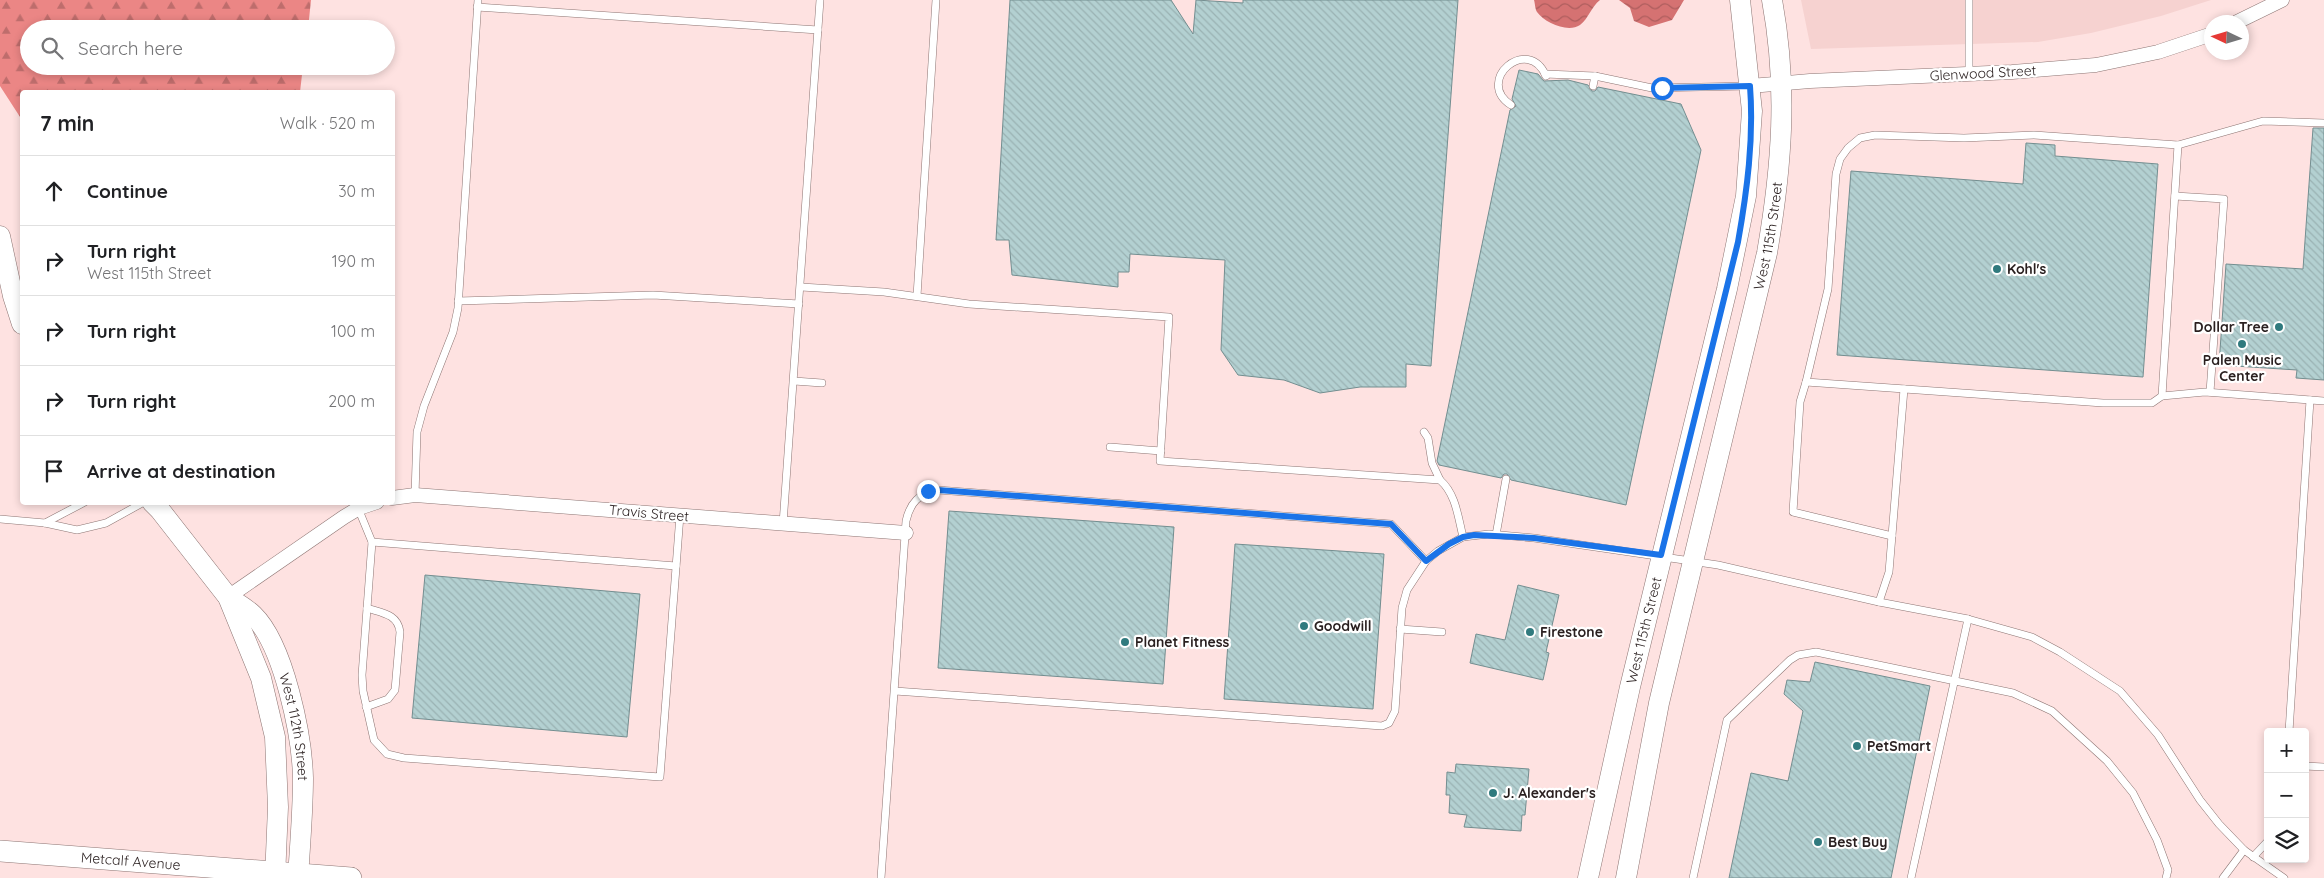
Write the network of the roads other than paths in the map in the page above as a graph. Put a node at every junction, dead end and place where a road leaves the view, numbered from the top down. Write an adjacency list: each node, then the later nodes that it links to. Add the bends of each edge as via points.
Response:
1 (820, 0): 9 (lane)
2 (936, 0): 24 (lane)
3 (1740, 0): 15 (street, West 115th Street)
4 (1772, 0): 13 (street, West 115th Street)
5 (1969, 0): 11 (lane)
6 (2282, 0): 8 (street)
7 (478, 3): 9 (lane); 25 (lane)
8 (2249, 16)
9 (818, 30): 23 (lane)
10 (2204, 37): 11 (street, Glenwood Street, via 2158,52 2096,65)
11 (1969, 74): 13 (street, Glenwood Street)
12 (1595, 76): 14 (lane); 16 (lane); 18 (lane, via 1546,75 1540,66 1526,59 1516,60 1501,74 1499,90)
13 (1782, 84): 15 (street, Glenwood Street); 57 (street, West 115th Street, via 1781,152 1767,253)
14 (1593, 86)
15 (1750, 86): 16 (lane); 56 (street, West 115th Street, via 1750,156 1738,242)
16 (1645, 87): 17 (lane)
17 (1644, 96)
18 (1511, 105)
19 (2324, 123): 20 (lane, via 2263,121)
20 (2178, 145): 21 (lane); 29 (lane, via 2034,135 1964,138 1876,135 1860,138 1840,159 1836,174 1828,289)
21 (2175, 196): 32 (lane, via 2224,199); 33 (lane)
22 (0, 236): 27 (street)
23 (801, 287): 24 (lane); 26 (lane)
24 (917, 296): 38 (lane, via 969,304 1169,317)
25 (458, 301): 26 (lane, via 653,295); 41 (lane, via 453,332 417,432)
26 (799, 304): 28 (lane)
27 (20, 318)
28 (794, 381): 30 (lane); 50 (lane)
29 (1806, 382): 31 (lane); 53 (lane, via 1800,402 1793,512)
30 (822, 383)
31 (1904, 389): 33 (lane, via 2103,403 2152,403); 53 (lane)
32 (2210, 392): 33 (lane); 34 (lane)
33 (2162, 396)
34 (2310, 400): 35 (lane); 69 (lane)
35 (2324, 401)
36 (1424, 432): 40 (lane)
37 (1110, 447): 38 (lane)
38 (1160, 450): 40 (lane, via 1160,461)
39 (1506, 479): 52 (lane)
40 (1440, 480): 54 (lane, via 1448,486)
41 (415, 495): 42 (street, Travis Street); 47 (street, Travis Street)
42 (395, 498)
43 (79, 505): 49 (lane)
44 (139, 505): 49 (lane, via 106,523 77,530)
45 (155, 505): 60 (street, West 112th Street)
46 (357, 505): 55 (lane); 60 (street)
47 (680, 516): 50 (street, Travis Street); 59 (lane)
48 (0, 519): 49 (lane)
49 (45, 523)
50 (783, 524): 51 (street, Travis Street)
51 (906, 534): 58 (lane, via 908,512 913,503 928,491 938,490 1391,524); 67 (lane)
52 (1496, 535): 54 (lane); 56 (lane)
53 (1892, 536): 61 (lane, via 1889,572)
54 (1463, 537): 58 (lane)
55 (372, 542): 59 (lane); 62 (lane)
56 (1661, 555): 57 (lane); 80 (street, West 115th Street)
57 (1693, 560): 61 (lane); 81 (street, West 115th Street, via 1659,703)
58 (1426, 561): 64 (lane, via 1407,590)
59 (676, 566): 68 (lane, via 660,777 396,756 380,748 374,740)
60 (228, 597): 76 (street, West 112th Street, via 261,678 275,737); 77 (street, West 112th Street, via 254,616 268,636 281,663 291,702 300,742 303,778)
61 (1879, 602): 63 (lane)
62 (368, 608): 68 (lane, via 362,684); 68 (lane, via 391,616 399,625 400,632 395,690 388,699)
63 (1968, 619): 66 (lane); 73 (lane, via 2032,637 2120,691 2158,735 2200,800)
64 (1400, 629): 65 (lane); 67 (lane, via 1395,711 1389,723 1382,726)
65 (1442, 632)
66 (1954, 680): 82 (lane, via 1816,652 1806,652 1790,660 1727,720); 83 (lane); 84 (lane, via 2013,693 2052,711 2096,751 2133,793 2157,840 2168,870)
67 (896, 691): 79 (lane)
68 (366, 707)
69 (2289, 728)
70 (2309, 766): 71 (lane)
71 (2324, 767)
72 (2264, 845): 75 (lane)
73 (2244, 850): 75 (lane); 85 (lane)
74 (0, 851): 76 (main road, Metcalf Avenue)
75 (2253, 857): 86 (lane)
76 (276, 875): 77 (main road, Metcalf Avenue)
77 (298, 876): 78 (main road, Metcalf Avenue)
78 (351, 878)
79 (882, 878)
80 (1588, 878)
81 (1626, 878)
82 (1693, 878)
83 (1911, 878)
84 (2166, 878)
85 (2223, 878)
86 (2284, 878)

